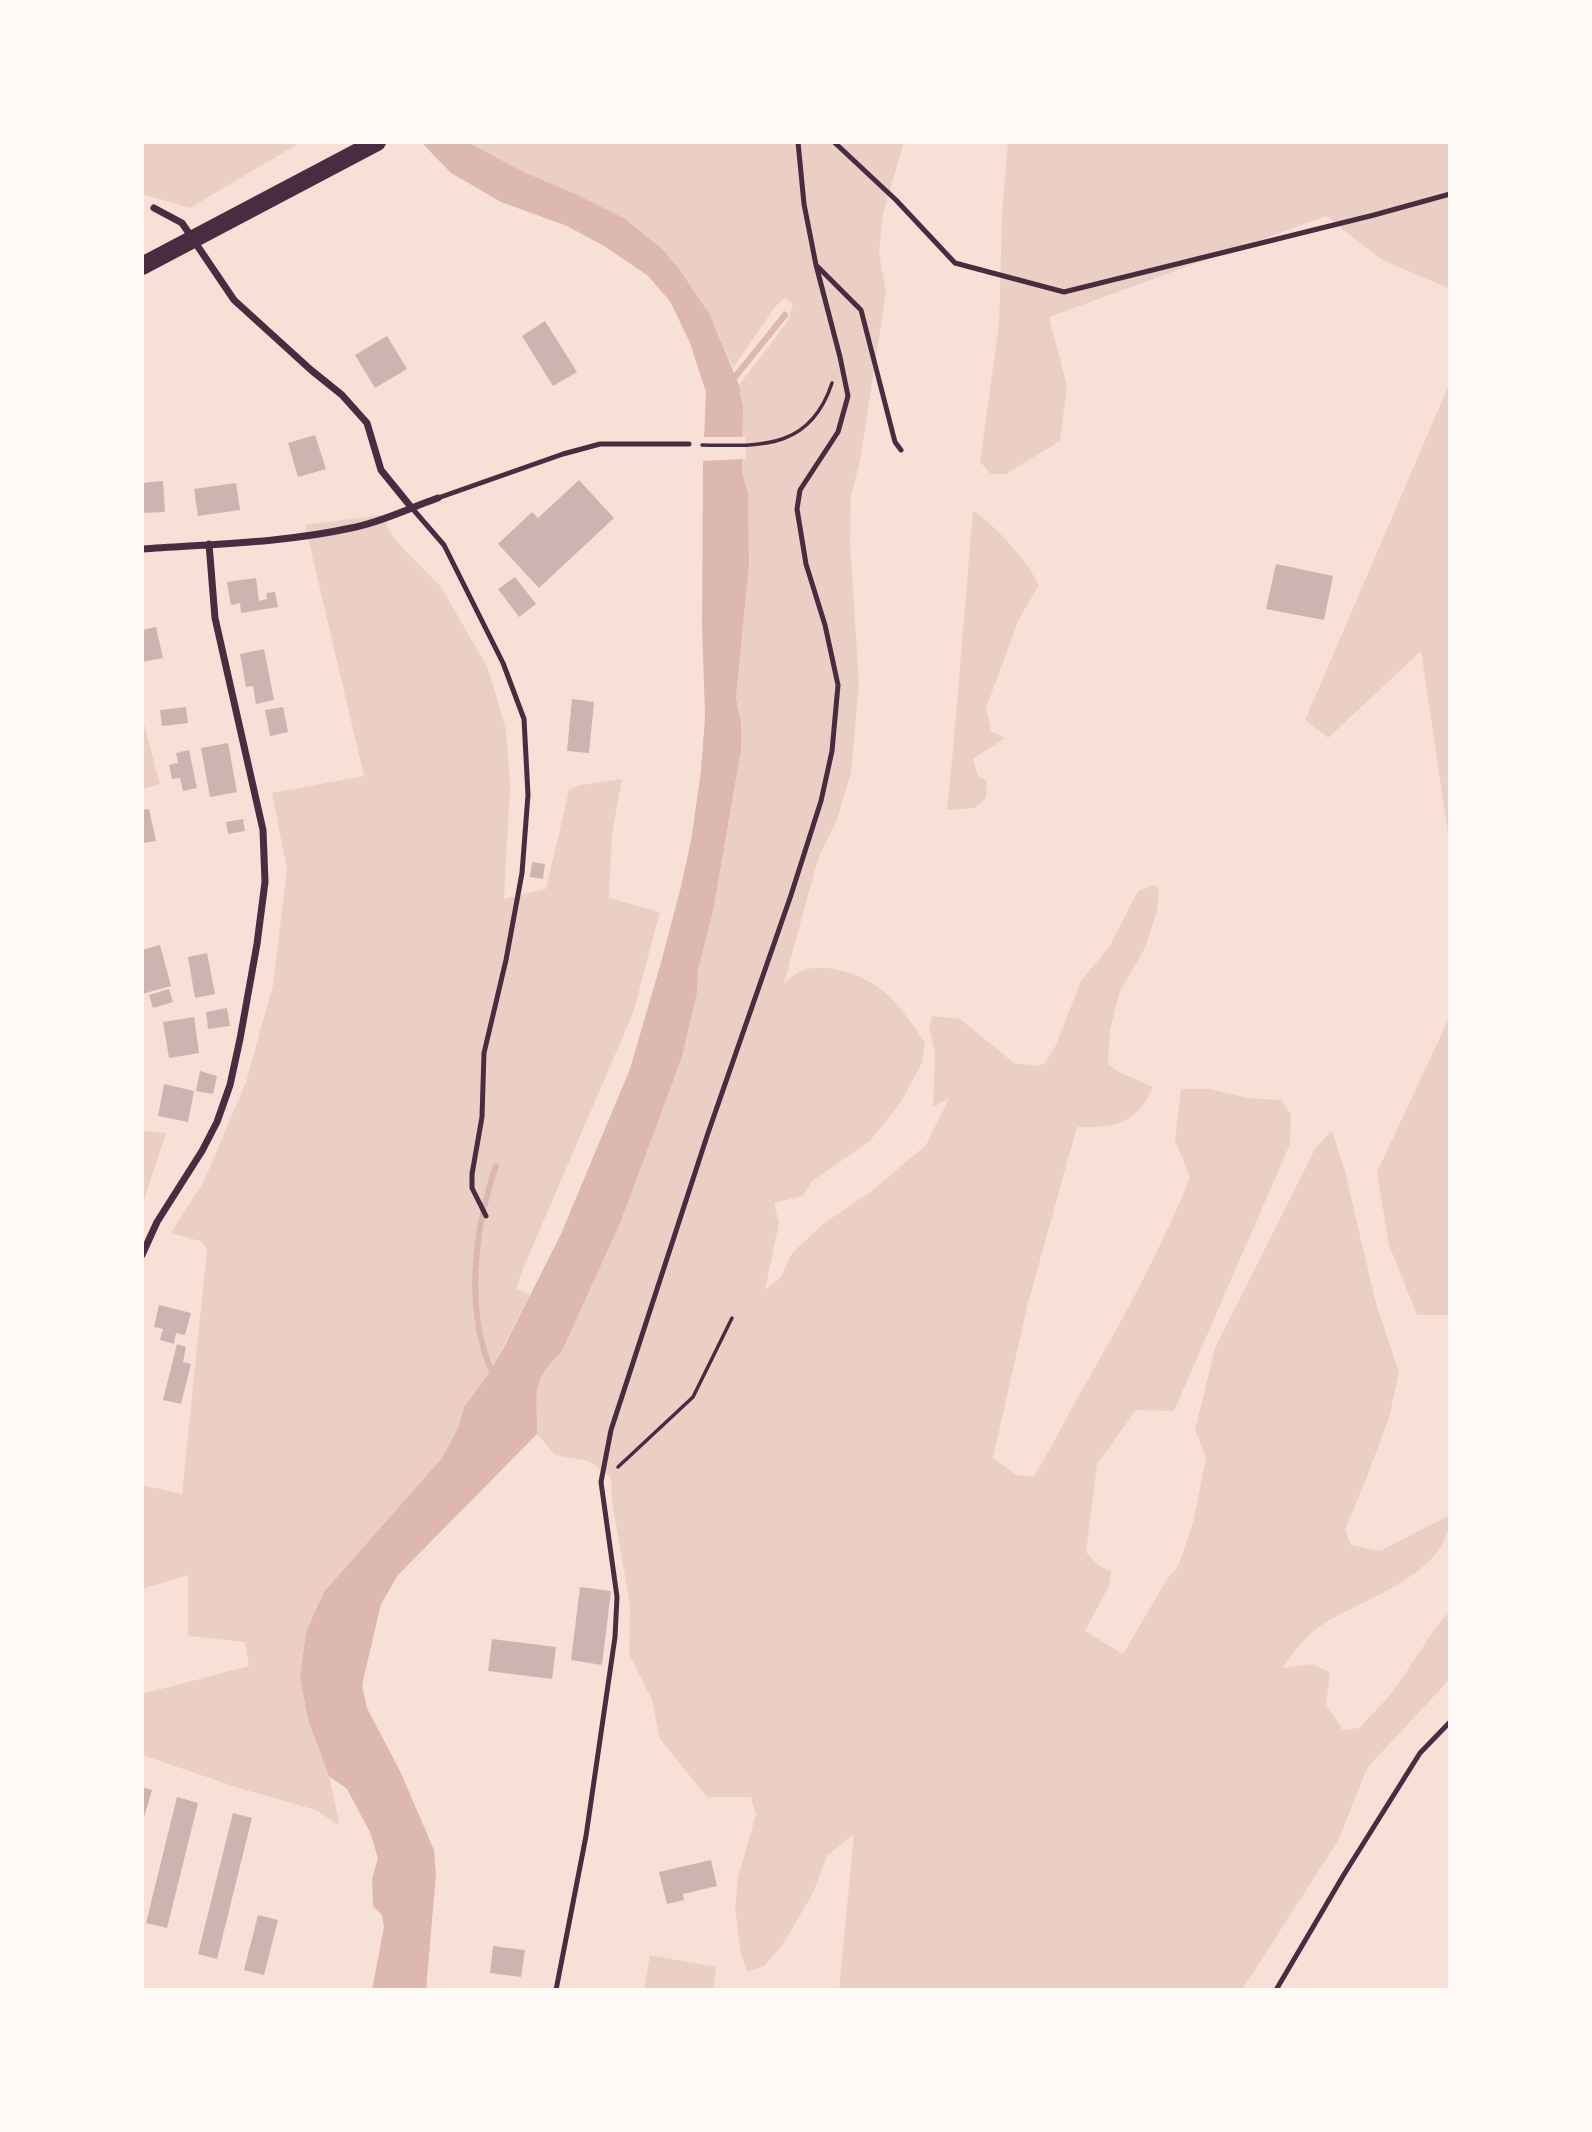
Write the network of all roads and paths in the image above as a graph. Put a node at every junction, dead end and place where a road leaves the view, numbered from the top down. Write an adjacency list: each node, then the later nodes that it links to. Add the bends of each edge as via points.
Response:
1 (377, 142): 7 (main road)
2 (798, 142): 6 (lane)
3 (834, 142): 4 (lane, via 955,263 1064,292)
4 (1450, 194)
5 (154, 208): 12 (street, via 182,223 234,299 367,423 381,470)
6 (816, 265): 8 (lane); 10 (lane, via 861,310 895,442)
7 (142, 266)
8 (840, 357): 9 (path, via 826,402 796,433 778,442 745,446); 18 (lane, via 848,396 838,432 800,490 797,509 806,564 838,685 832,751 791,895 611,1430)
9 (689, 444): 11 (lane, via 600,444)
10 (901, 450)
11 (438, 498): 12 (street)
12 (411, 507): 13 (street, via 387,519 305,537); 15 (lane, via 444,545 524,719 528,796 522,873 484,1054 482,1117 472,1174 472,1188)
13 (209, 544): 14 (street); 16 (street, via 215,618 263,830 265,882 230,1085 217,1122)
14 (142, 549)
15 (486, 1216)
16 (142, 1255)
17 (732, 1318): 18 (path, via 694,1397)
18 (601, 1482): 20 (lane, via 617,1597 615,1637 586,1836)
19 (1450, 1722): 21 (lane, via 1420,1754)
20 (556, 1990)
21 (1276, 1990)

